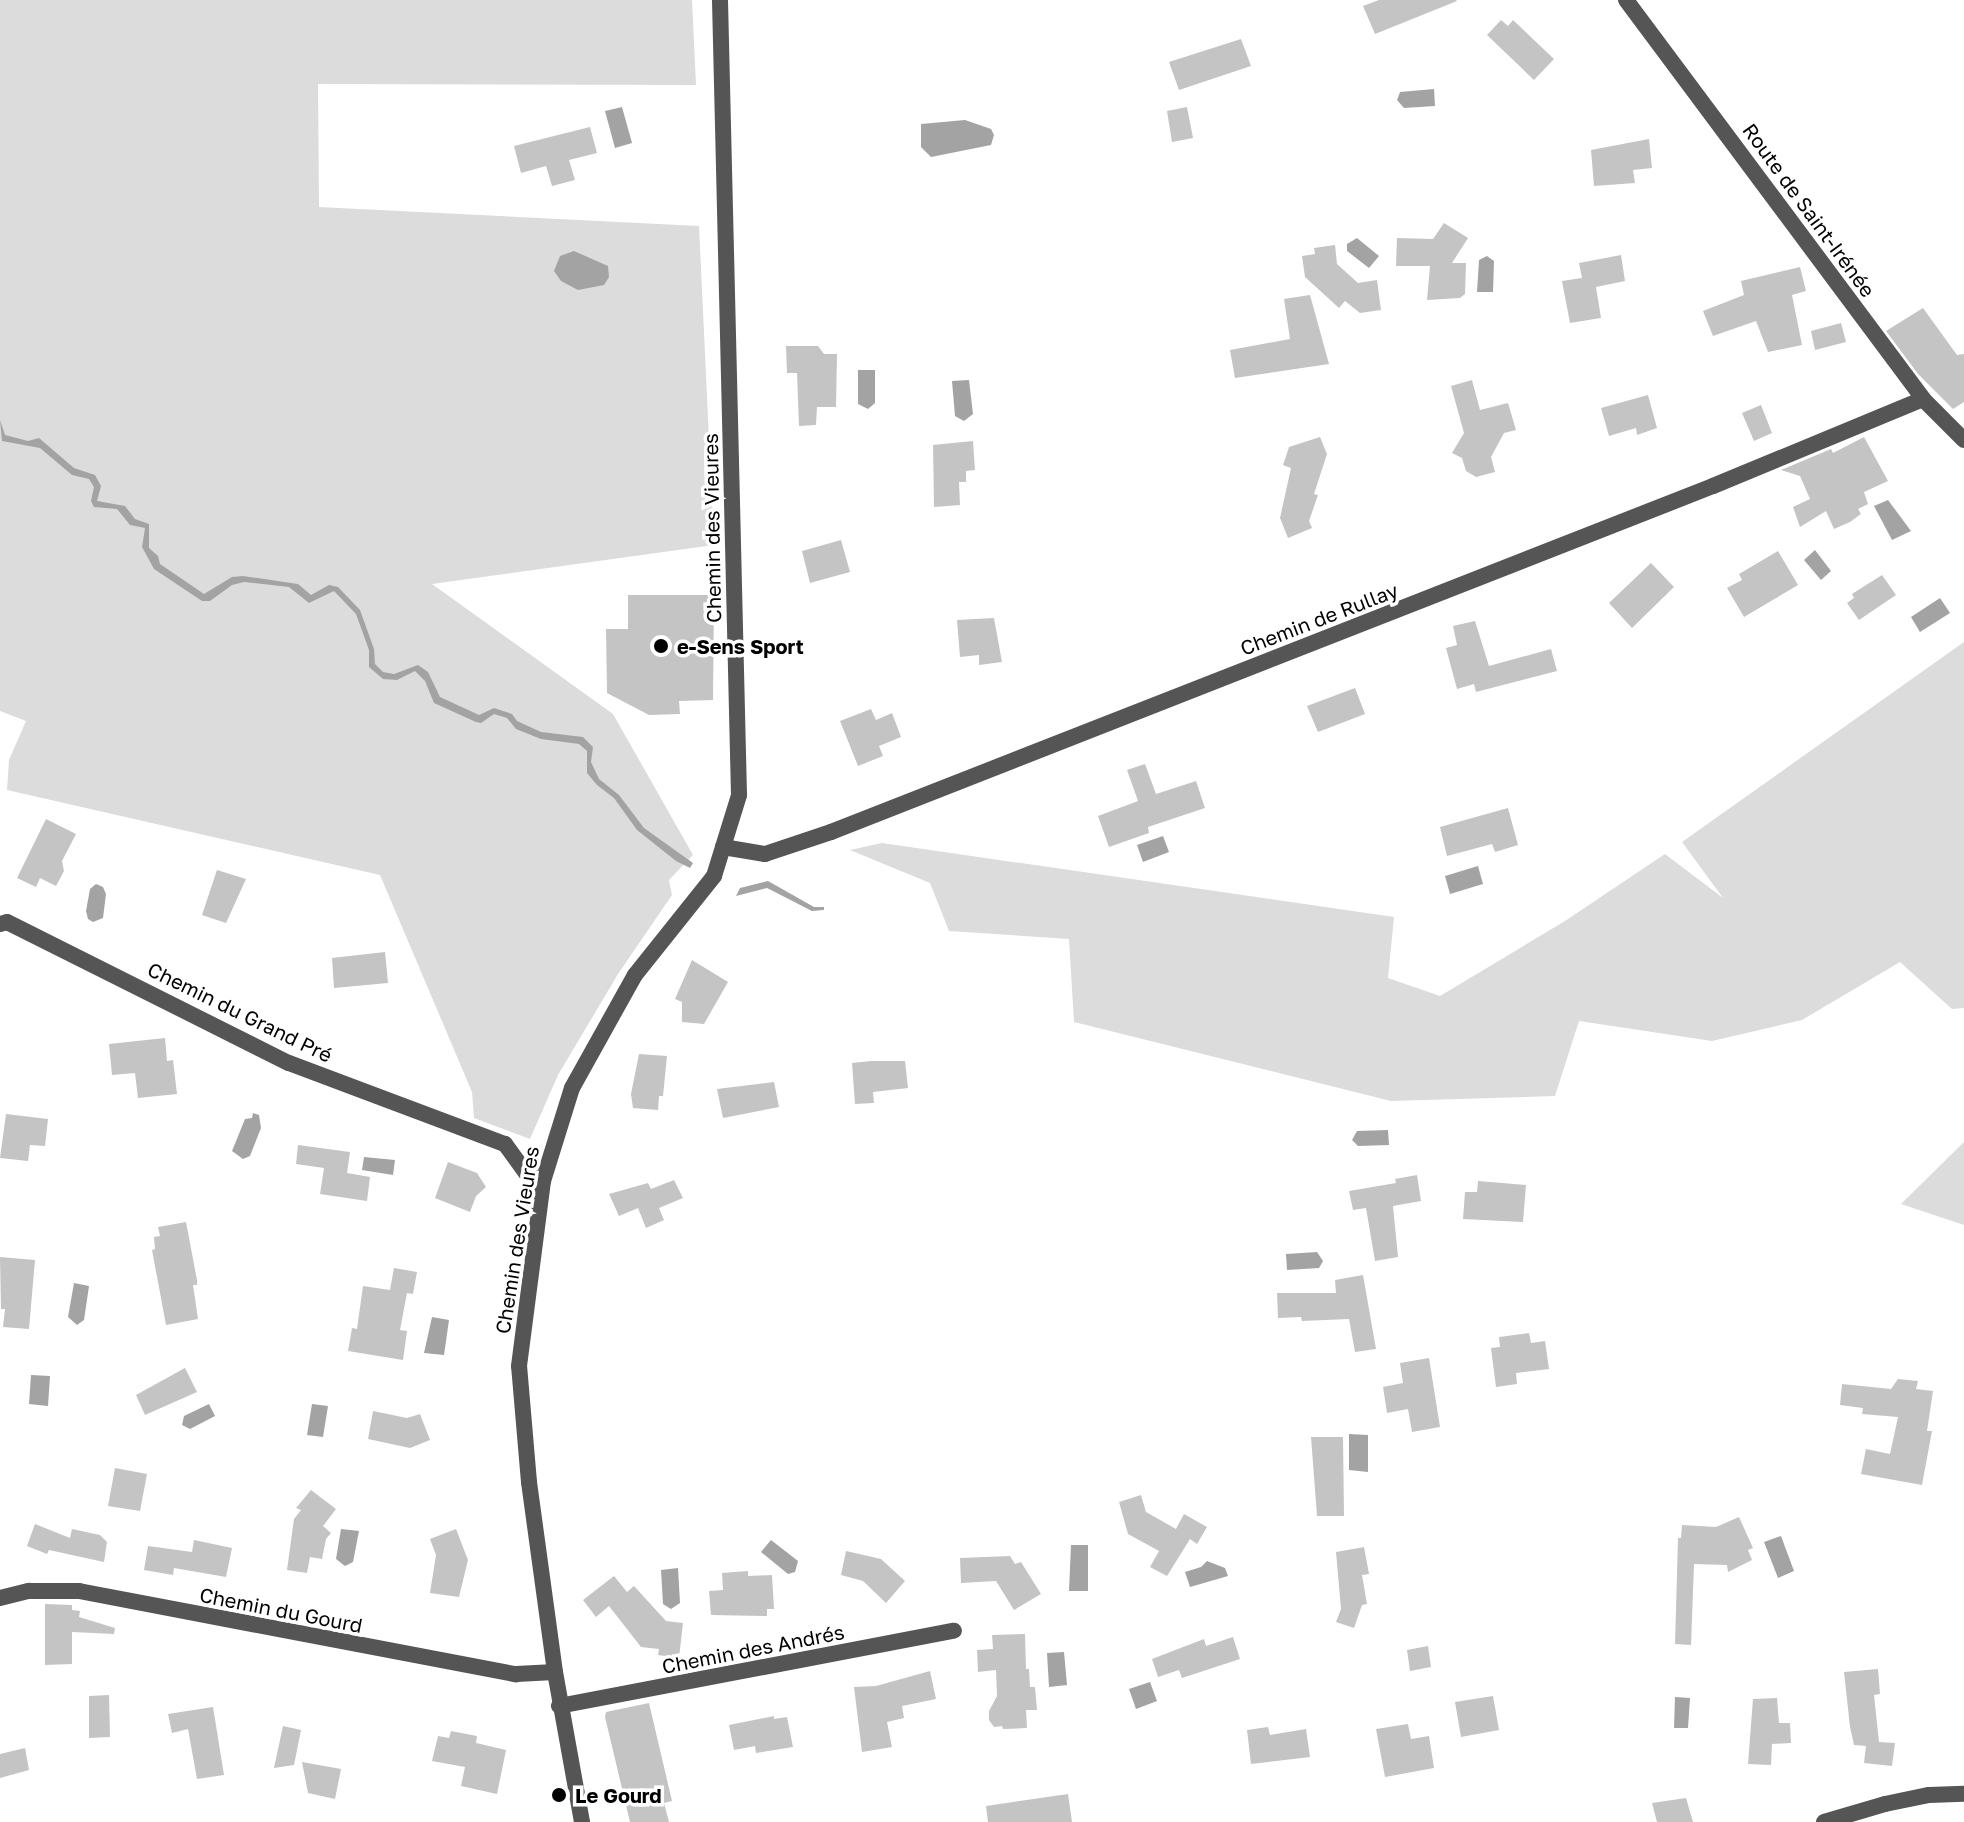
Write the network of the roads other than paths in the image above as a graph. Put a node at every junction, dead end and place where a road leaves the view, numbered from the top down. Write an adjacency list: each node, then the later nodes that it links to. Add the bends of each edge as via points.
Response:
1 (720, 0): 5 (street, Chemin des Vieures, via 739,795)
2 (1626, 0): 3 (street, Route de Saint-Irénée)
3 (1923, 399): 4 (street, Route de Saint-Irénée); 5 (street, Chemin de Rullay, via 831,832 765,854)
4 (1964, 440)
5 (723, 847): 7 (street, Chemin des Vieures, via 714,876 635,975 572,1088)
6 (0, 924): 7 (street, Chemin du Grand Pré, via 21,928 289,1063 505,1144 527,1174)
7 (543, 1181): 10 (street, Chemin des Vieures, via 519,1366)
8 (0, 1598): 10 (street, Chemin du Gourd, via 29,1591 79,1591 516,1674)
9 (954, 1631): 11 (street, Chemin des Andrés)
10 (555, 1672): 11 (street)
11 (559, 1706): 13 (street)
12 (1964, 1794): 14 (street, via 1929,1795)
13 (582, 1822)
14 (1824, 1822)

